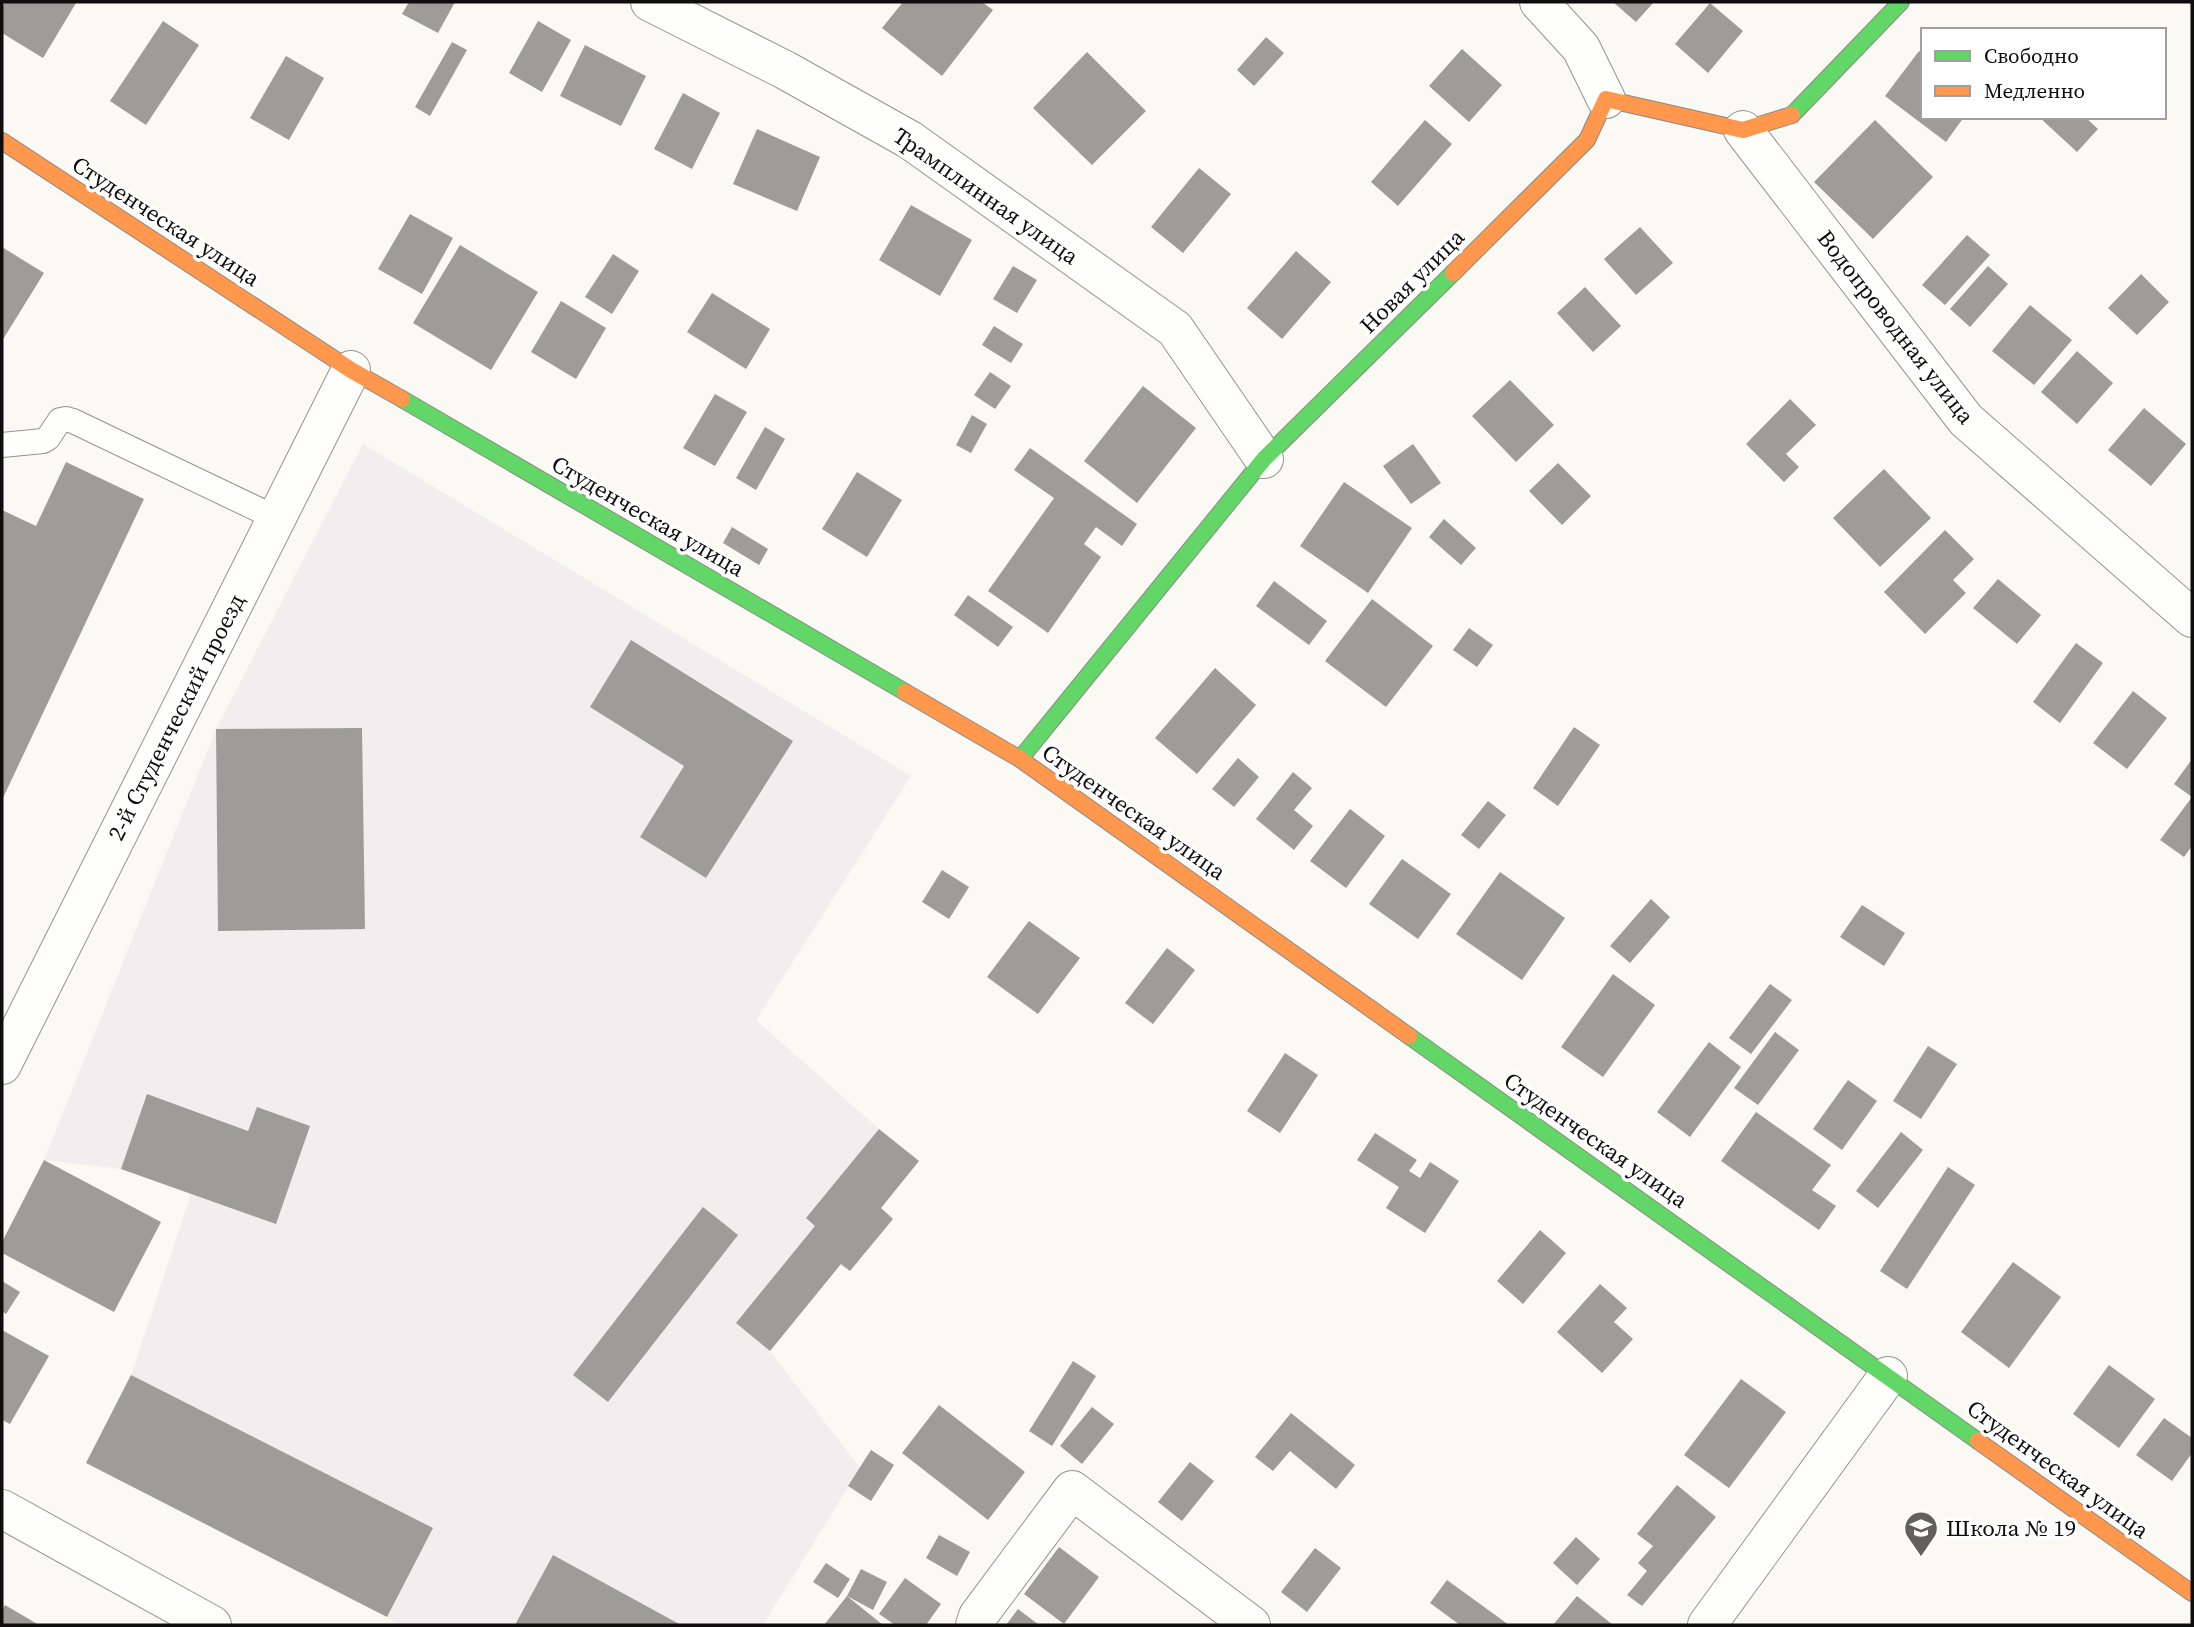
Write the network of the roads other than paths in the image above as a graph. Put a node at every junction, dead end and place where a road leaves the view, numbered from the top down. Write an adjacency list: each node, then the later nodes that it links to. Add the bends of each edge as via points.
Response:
1 (650, 2): 9 (street, Трамплинная улица, via 910,140 1175,329)
2 (1539, 2): 4 (street, via 1581,48)
3 (1901, 2): 5 (main road, via 1791,115)
4 (1606, 99): 5 (main road); 9 (main road, Новая улица, via 1587,140)
5 (1743, 130): 11 (street, Водопроводная улица, via 1966,420)
6 (2, 141): 7 (main road, Студенческая улица)
7 (351, 370): 10 (street, 2-й Студенческий проезд); 12 (main road, Студенческая улица)
8 (2, 446): 10 (lane, via 43,441 66,419)
9 (1264, 459): 12 (main road, Новая улица)
10 (276, 517): 13 (street, 2-й Студенческий проезд)
11 (2192, 618)
12 (1020, 759): 14 (main road, Студенческая улица)
13 (2, 1065)
14 (1888, 1376): 16 (main road, Студенческая улица); 20 (street)
15 (2, 1509): 17 (street)
16 (2192, 1593)
17 (212, 1625)
18 (975, 1625): 19 (street, via 1072,1490)
19 (1251, 1625)
20 (1707, 1625)

